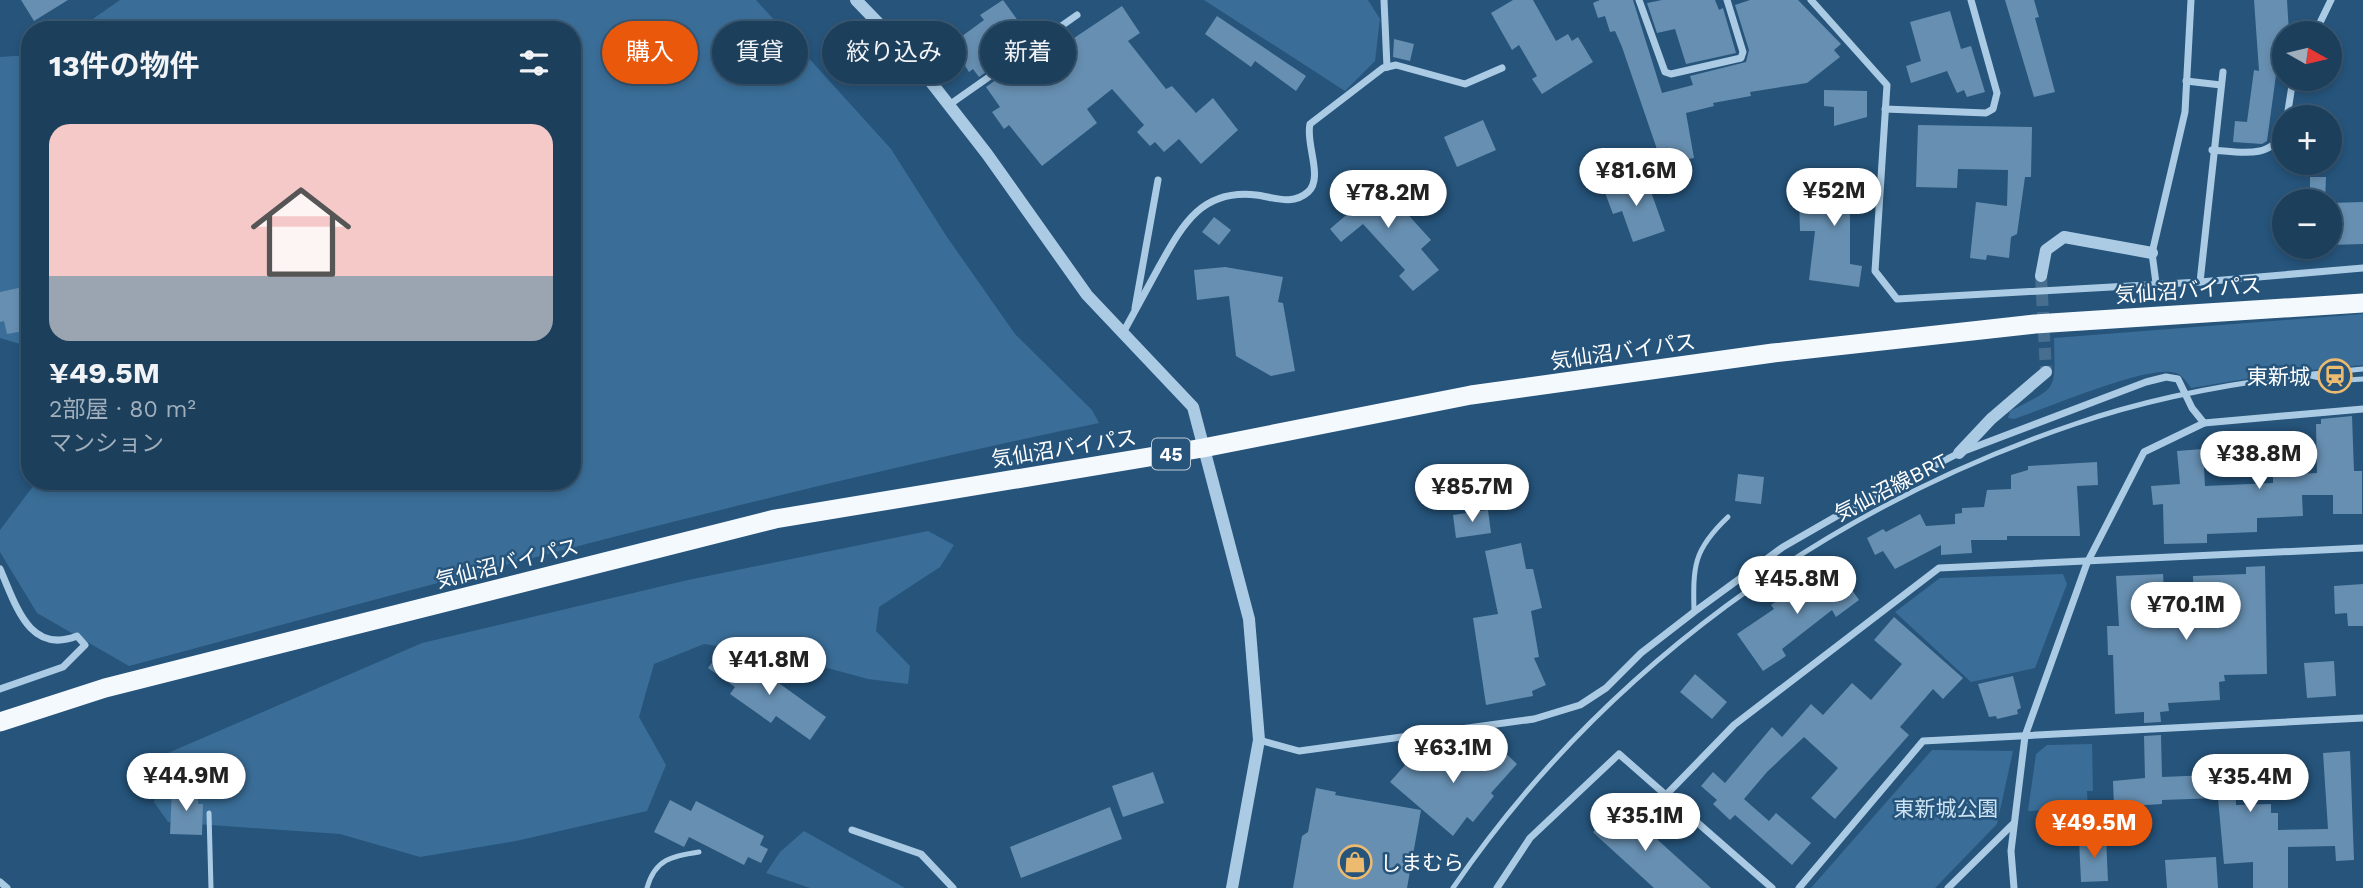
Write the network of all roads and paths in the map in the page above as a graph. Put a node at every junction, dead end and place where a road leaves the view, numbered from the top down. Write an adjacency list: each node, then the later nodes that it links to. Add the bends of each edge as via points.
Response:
1 (856, 0): 16 (street, via 913,59)
2 (1384, 0): 11 (street)
3 (1639, 0): 4 (street, via 1665,72 1671,74 1741,58)
4 (1727, 0)
5 (1811, 0): 17 (street, via 1887,85)
6 (1971, 0): 17 (street, via 1997,93 1993,109 1986,113)
7 (2191, 0): 14 (street)
8 (2331, 0): 10 (street)
9 (1077, 15): 16 (street)
10 (2321, 21)
11 (1387, 67): 12 (street, via 1395,65 1465,84); 27 (street, via 1310,124 1307,134 1314,181 1308,192 1289,201 1228,195 1204,205 1184,222)
12 (1502, 68)
13 (2222, 72): 15 (street)
14 (2186, 81): 15 (street); 21 (street, via 2185,113)
15 (2221, 85): 19 (street)
16 (949, 105): 28 (street, via 1087,295)
17 (1885, 109): 25 (street, via 1875,271 1897,299)
18 (2272, 147): 19 (street, via 2258,153)
19 (2212, 150): 24 (street)
20 (1158, 180): 27 (street)
21 (2152, 253): 23 (street, via 2064,237 2046,250); 25 (street)
22 (2363, 268): 24 (street)
23 (2041, 276)
24 (2200, 282): 25 (street)
25 (2156, 283)
26 (2363, 303): 36 (highway, 気仙沼バイパス / 45, via 2035,324 1773,353 1471,395)
27 (1135, 312): 28 (street)
28 (1124, 331): 36 (street, via 1193,407)
29 (2363, 369): 31 (lane, 気仙沼線BRT)
30 (2046, 372): 37 (street)
31 (2305, 374): 32 (lane, 気仙沼線BRT, via 2332,381); 33 (lane, 気仙沼線BRT)
32 (2363, 379)
33 (2186, 394): 35 (street); 37 (street, via 2178,379 2166,377); 59 (lane, 気仙沼線BRT, via 2076,423 1975,462 1872,512 1769,576 1683,639 1615,699 1540,778)
34 (2363, 409): 35 (street)
35 (2204, 423): 40 (street, via 2144,453)
36 (1203, 448): 45 (highway, 気仙沼バイパス / 45, via 775,519 146,678); 47 (street, via 1249,619)
37 (1959, 453): 42 (street, via 1783,547)
38 (1728, 517): 42 (lane, via 1709,535 1693,568)
39 (2363, 548): 40 (street)
40 (2087, 563): 46 (street); 48 (street, via 1939,568 1734,725)
41 (0, 569): 43 (street, via 32,630 45,640 61,643 77,636 85,645 63,667)
42 (1694, 612): 47 (street, via 1641,653 1606,688 1556,714 1299,751)
43 (0, 689)
44 (2363, 718): 46 (street)
45 (0, 722)
46 (2025, 736): 50 (street); 62 (street, via 1923,741)
47 (1259, 740): 58 (street)
48 (1667, 795): 60 (street, via 1619,754 1530,838); 61 (street)
49 (209, 813): 55 (lane)
50 (2014, 823): 63 (street); 64 (street)
51 (852, 830): 57 (street, via 921,854)
52 (699, 852): 56 (lane, via 670,856 651,875)
53 (0, 883): 54 (street)
54 (7, 888)
55 (211, 888)
56 (647, 888)
57 (953, 888)
58 (1232, 888)
59 (1453, 888)
60 (1497, 888)
61 (1772, 888)
62 (1799, 888)
63 (1948, 888)
64 (2014, 888)

